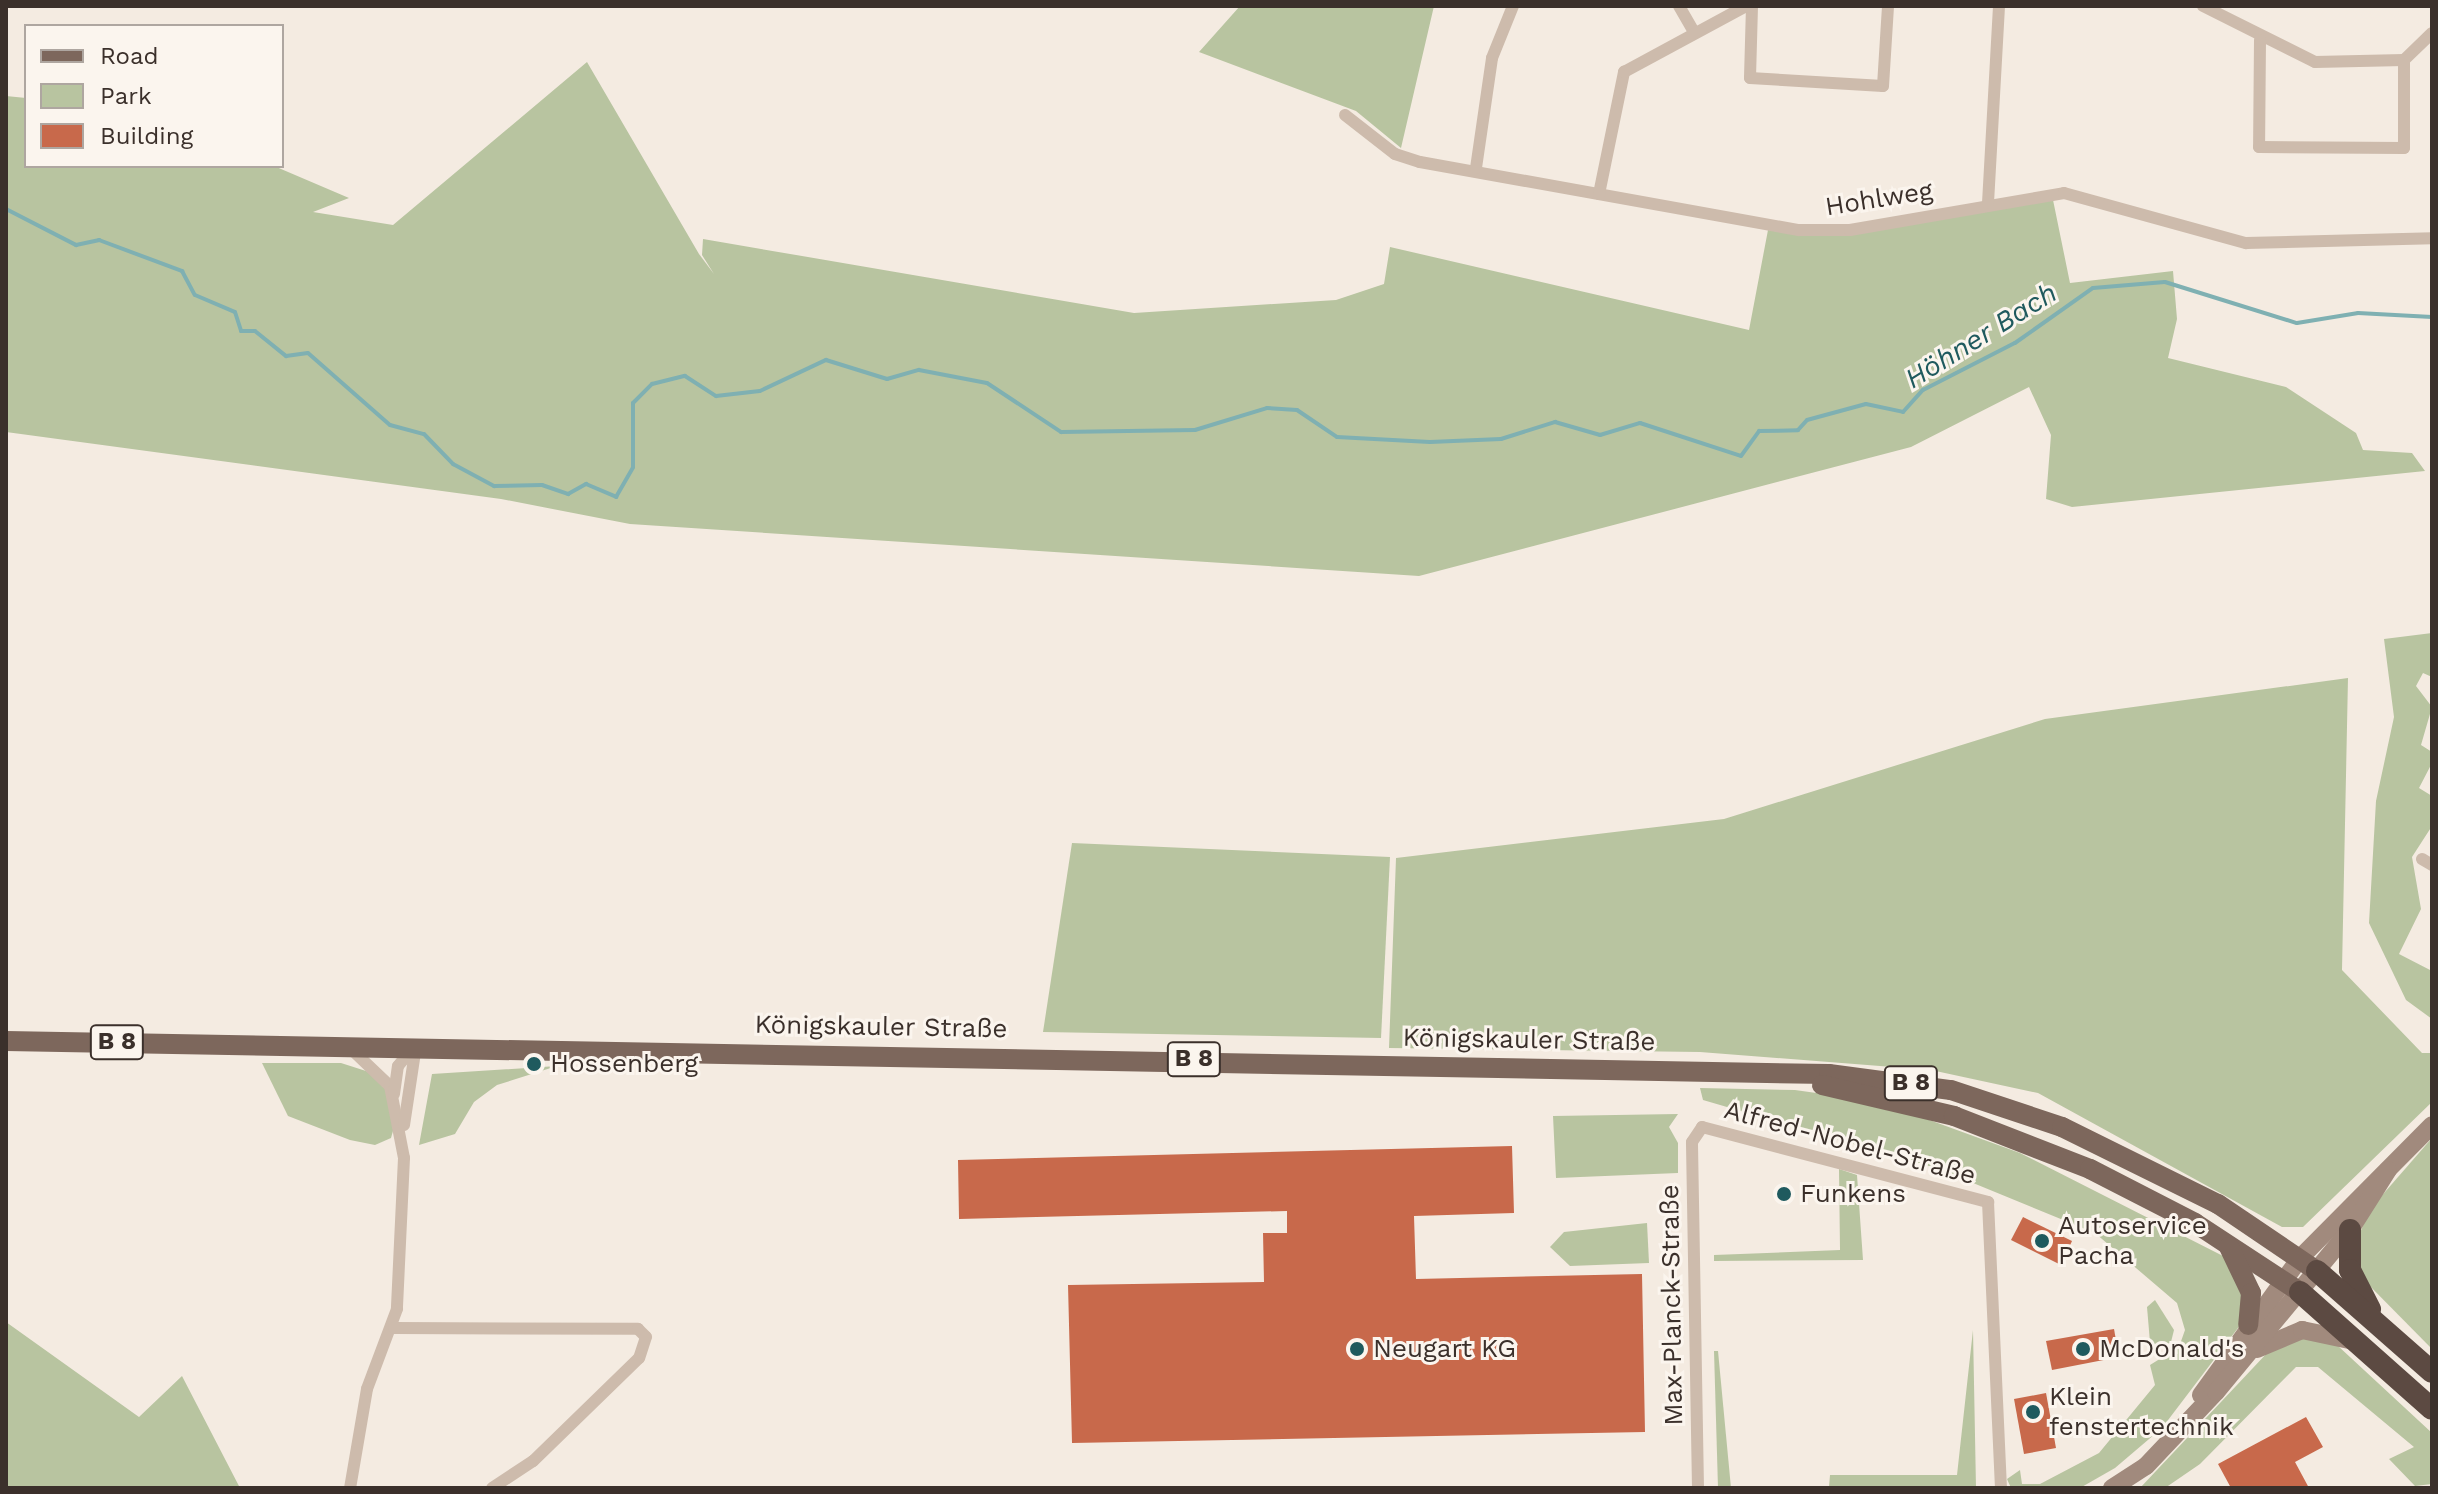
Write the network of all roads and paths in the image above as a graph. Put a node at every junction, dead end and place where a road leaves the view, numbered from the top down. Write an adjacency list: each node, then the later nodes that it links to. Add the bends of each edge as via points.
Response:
1 (1513, 6): 13 (street, via 1492,58)
2 (1679, 6): 8 (street)
3 (1746, 6): 8 (street)
4 (1752, 6): 5 (street, via 1750,78 1883,86)
5 (1888, 6)
6 (1999, 6): 15 (street)
7 (2203, 6): 10 (street)
8 (1694, 32): 14 (street, via 1624,72)
9 (2432, 33): 11 (street)
10 (2260, 40): 11 (street, via 2315,62); 11 (street, via 2259,147 2404,148)
11 (2404, 60)
12 (1345, 115): 13 (street, Hohlweg, via 1395,154)
13 (1476, 168): 14 (street, Hohlweg)
14 (1599, 194): 15 (street, Hohlweg, via 1824,232)
15 (1988, 203): 16 (street, Hohlweg, via 2064,193 2246,243)
16 (2432, 238)
17 (6, 1041): 18 (main road, Königskauler Straße / B 8)
18 (347, 1045): 19 (main road, Königskauler Straße / B 8); 21 (street)
19 (416, 1046): 20 (main road, Königskauler Straße / B 8); 21 (street, via 398,1066); 23 (street)
20 (1755, 1074): 27 (main road, Königskauler Straße / B 8, via 1899,1099 2090,1169); 28 (main road, Königskauler Straße / B 8, via 1871,1078 1973,1096 2109,1147 2218,1204)
21 (394, 1095): 23 (street)
22 (2432, 1125): 25 (main road)
23 (403, 1126): 32 (street)
24 (1702, 1127): 40 (street, Max-Planck-Straße, via 1692,1142); 41 (street, Alfred-Nobel-Straße, via 1988,1202)
25 (2388, 1170): 26 (main road); 28 (main road)
26 (2350, 1230): 28 (main road); 30 (highway, via 2350,1270)
27 (2225, 1240): 29 (main road, B 8); 31 (main road, via 2251,1293)
28 (2309, 1265): 29 (main road); 30 (highway)
29 (2292, 1286): 31 (main road); 33 (highway); 34 (main road)
30 (2377, 1321): 35 (highway)
31 (2248, 1325): 37 (main road)
32 (394, 1328): 38 (street, via 367,1389); 39 (street, via 638,1329 646,1337 639,1358 533,1461)
33 (2361, 1343): 34 (main road, via 2302,1330); 36 (highway)
34 (2248, 1354): 37 (main road)
35 (2432, 1372)
36 (2432, 1409)
37 (2180, 1432): 42 (main road)
38 (350, 1488)
39 (492, 1488)
40 (1698, 1488)
41 (2001, 1488)
42 (2112, 1488)

